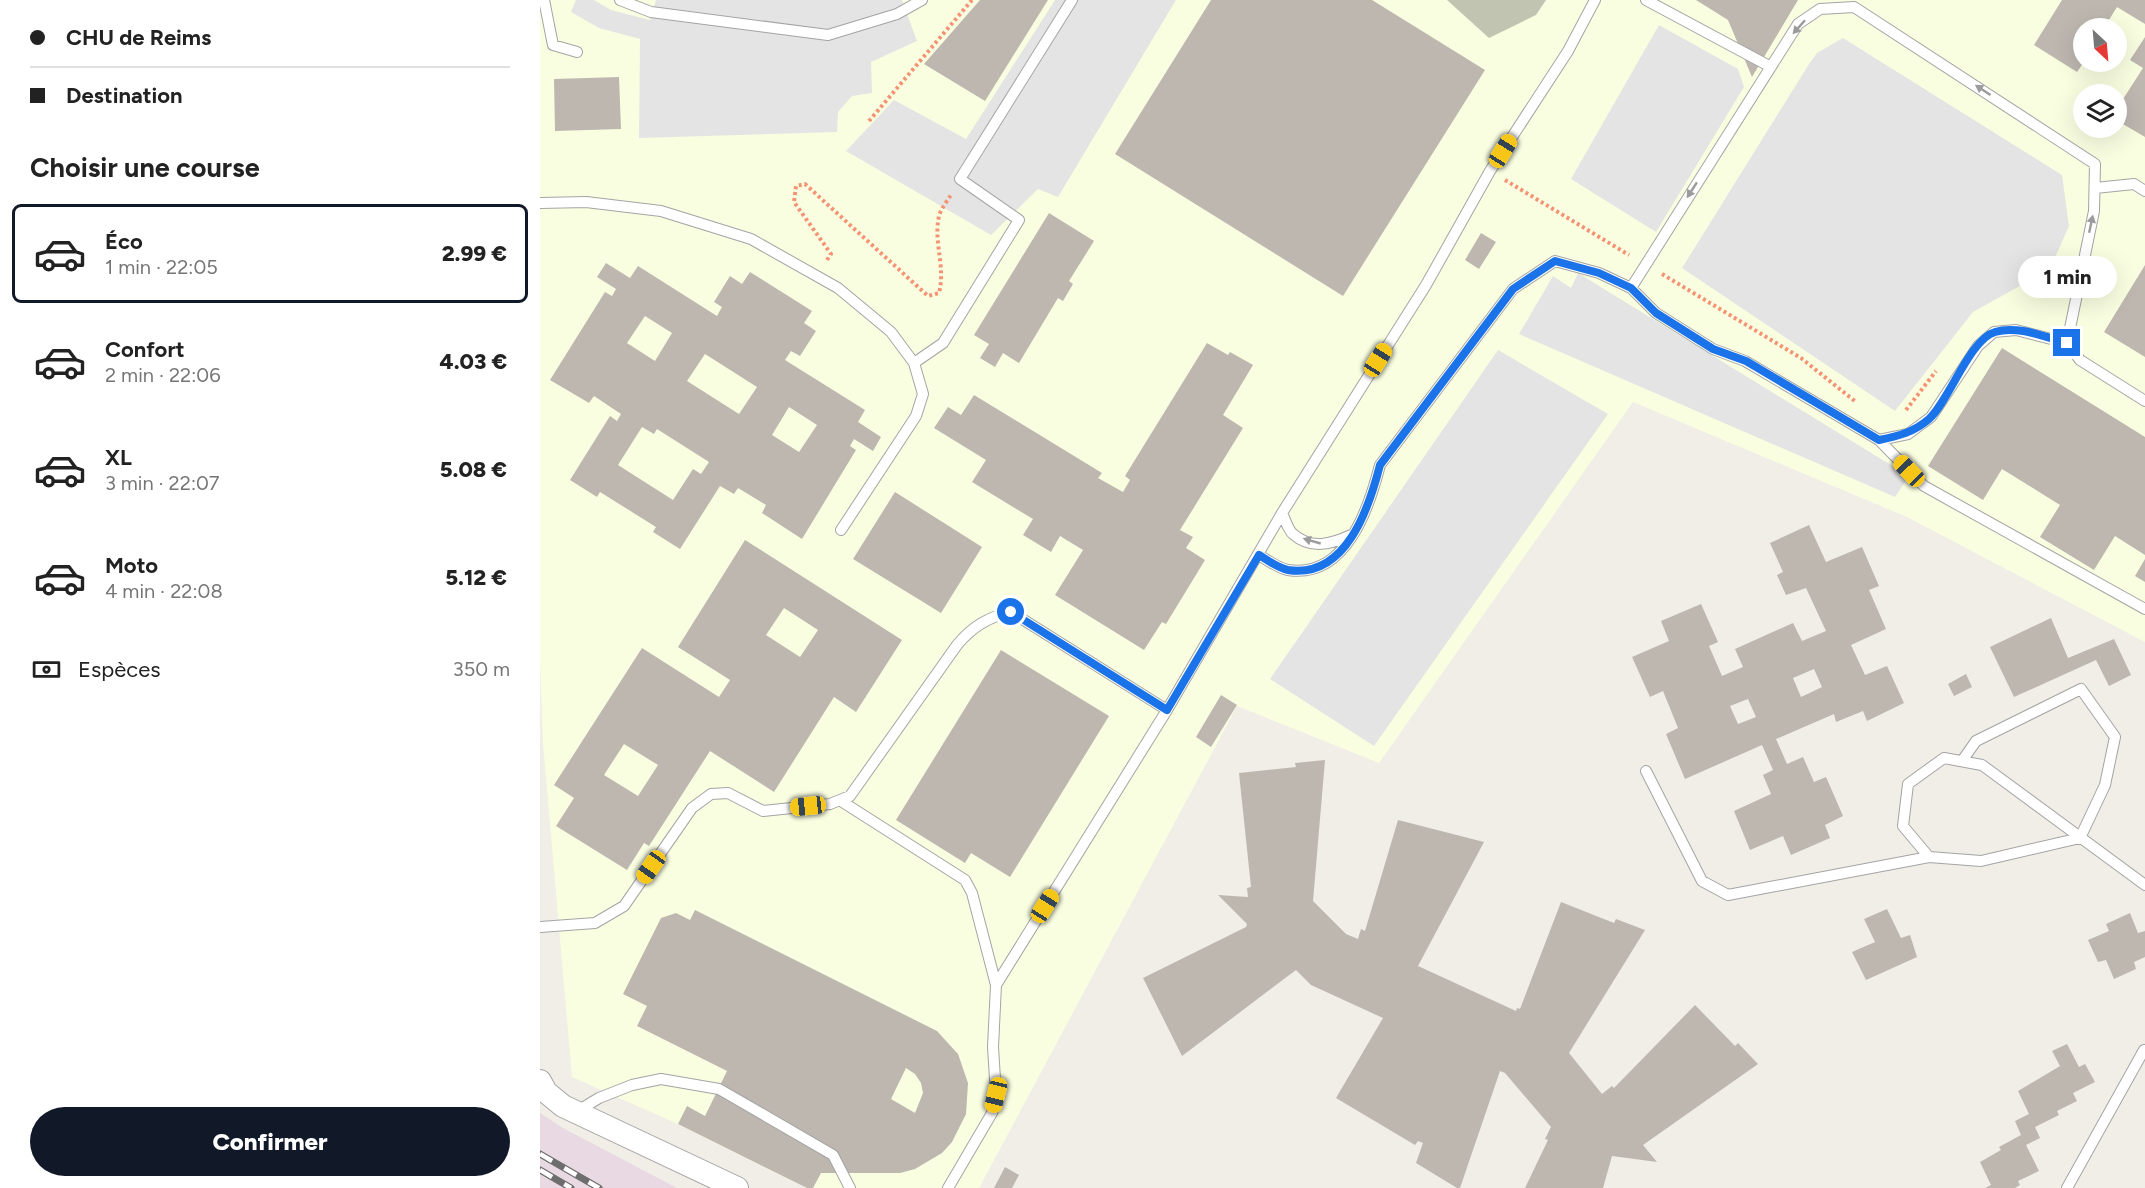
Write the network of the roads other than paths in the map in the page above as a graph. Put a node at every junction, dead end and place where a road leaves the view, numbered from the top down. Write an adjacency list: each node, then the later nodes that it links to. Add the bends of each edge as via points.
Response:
1 (544, 0): 11 (lane, via 553,45)
2 (620, 0): 10 (lane, via 651,12 828,35)
3 (904, 0): 10 (lane)
4 (922, 0): 10 (lane)
5 (1072, 0): 18 (lane, via 960,179 1019,220 942,343)
6 (1595, 0): 21 (lane, via 1568,51 1490,171 1426,285)
7 (1646, 0): 12 (lane)
8 (1839, 0): 9 (lane)
9 (1854, 7): 12 (lane, one-way to 12, via 1820,9 1798,24); 13 (lane, one-way to 9, via 2095,164)
10 (897, 14)
11 (577, 52)
12 (1771, 67): 16 (lane, one-way to 16)
13 (2095, 188): 14 (lane, via 2134,184); 17 (lane, one-way to 13, via 2094,211)
14 (2145, 191)
15 (540, 203): 18 (lane, via 586,202 661,211 751,239 838,288 891,332)
16 (1631, 288): 20 (lane, via 1656,313 1713,349 1746,361); 23 (lane, via 1599,273 1555,261 1513,289 1380,465 1371,498)
17 (2067, 343): 19 (lane, via 2080,360); 20 (lane, via 2016,330 1994,332 1978,345 1931,417 1908,434)
18 (914, 363): 22 (lane, via 922,394 916,416)
19 (2145, 401)
20 (1879, 440): 25 (lane, via 1924,486)
21 (1282, 513): 23 (lane, one-way to 21, via 1332,545 1313,544 1292,534); 24 (lane)
22 (841, 530)
23 (1354, 534): 24 (lane, via 1335,558 1310,569 1287,570)
24 (1259, 555): 26 (lane)
25 (2145, 609)
26 (1167, 710): 29 (lane, via 1011,612 995,615 967,633 855,791); 34 (lane)
27 (1962, 761): 30 (lane, via 1982,765); 30 (lane, via 1976,741 2081,689 2115,737 2105,785); 31 (lane, via 1944,758 1908,784 1903,826)
28 (1646, 771): 31 (lane, via 1702,881 1728,895)
29 (841, 801): 33 (lane, via 763,811 728,793 711,794 692,808 624,906 596,923); 34 (lane, via 965,880 972,893)
30 (2080, 838): 31 (lane, via 1981,861); 32 (lane)
31 (1929, 857)
32 (2145, 885)
33 (540, 927)
34 (996, 985): 40 (lane, via 996,1095 992,1113)
35 (2144, 1050): 41 (lane)
36 (542, 1088): 37 (street)
37 (576, 1112): 38 (street); 39 (lane, via 598,1098 661,1079 719,1089 833,1155)
38 (737, 1188)
39 (850, 1188)
40 (948, 1188)
41 (2067, 1188)

